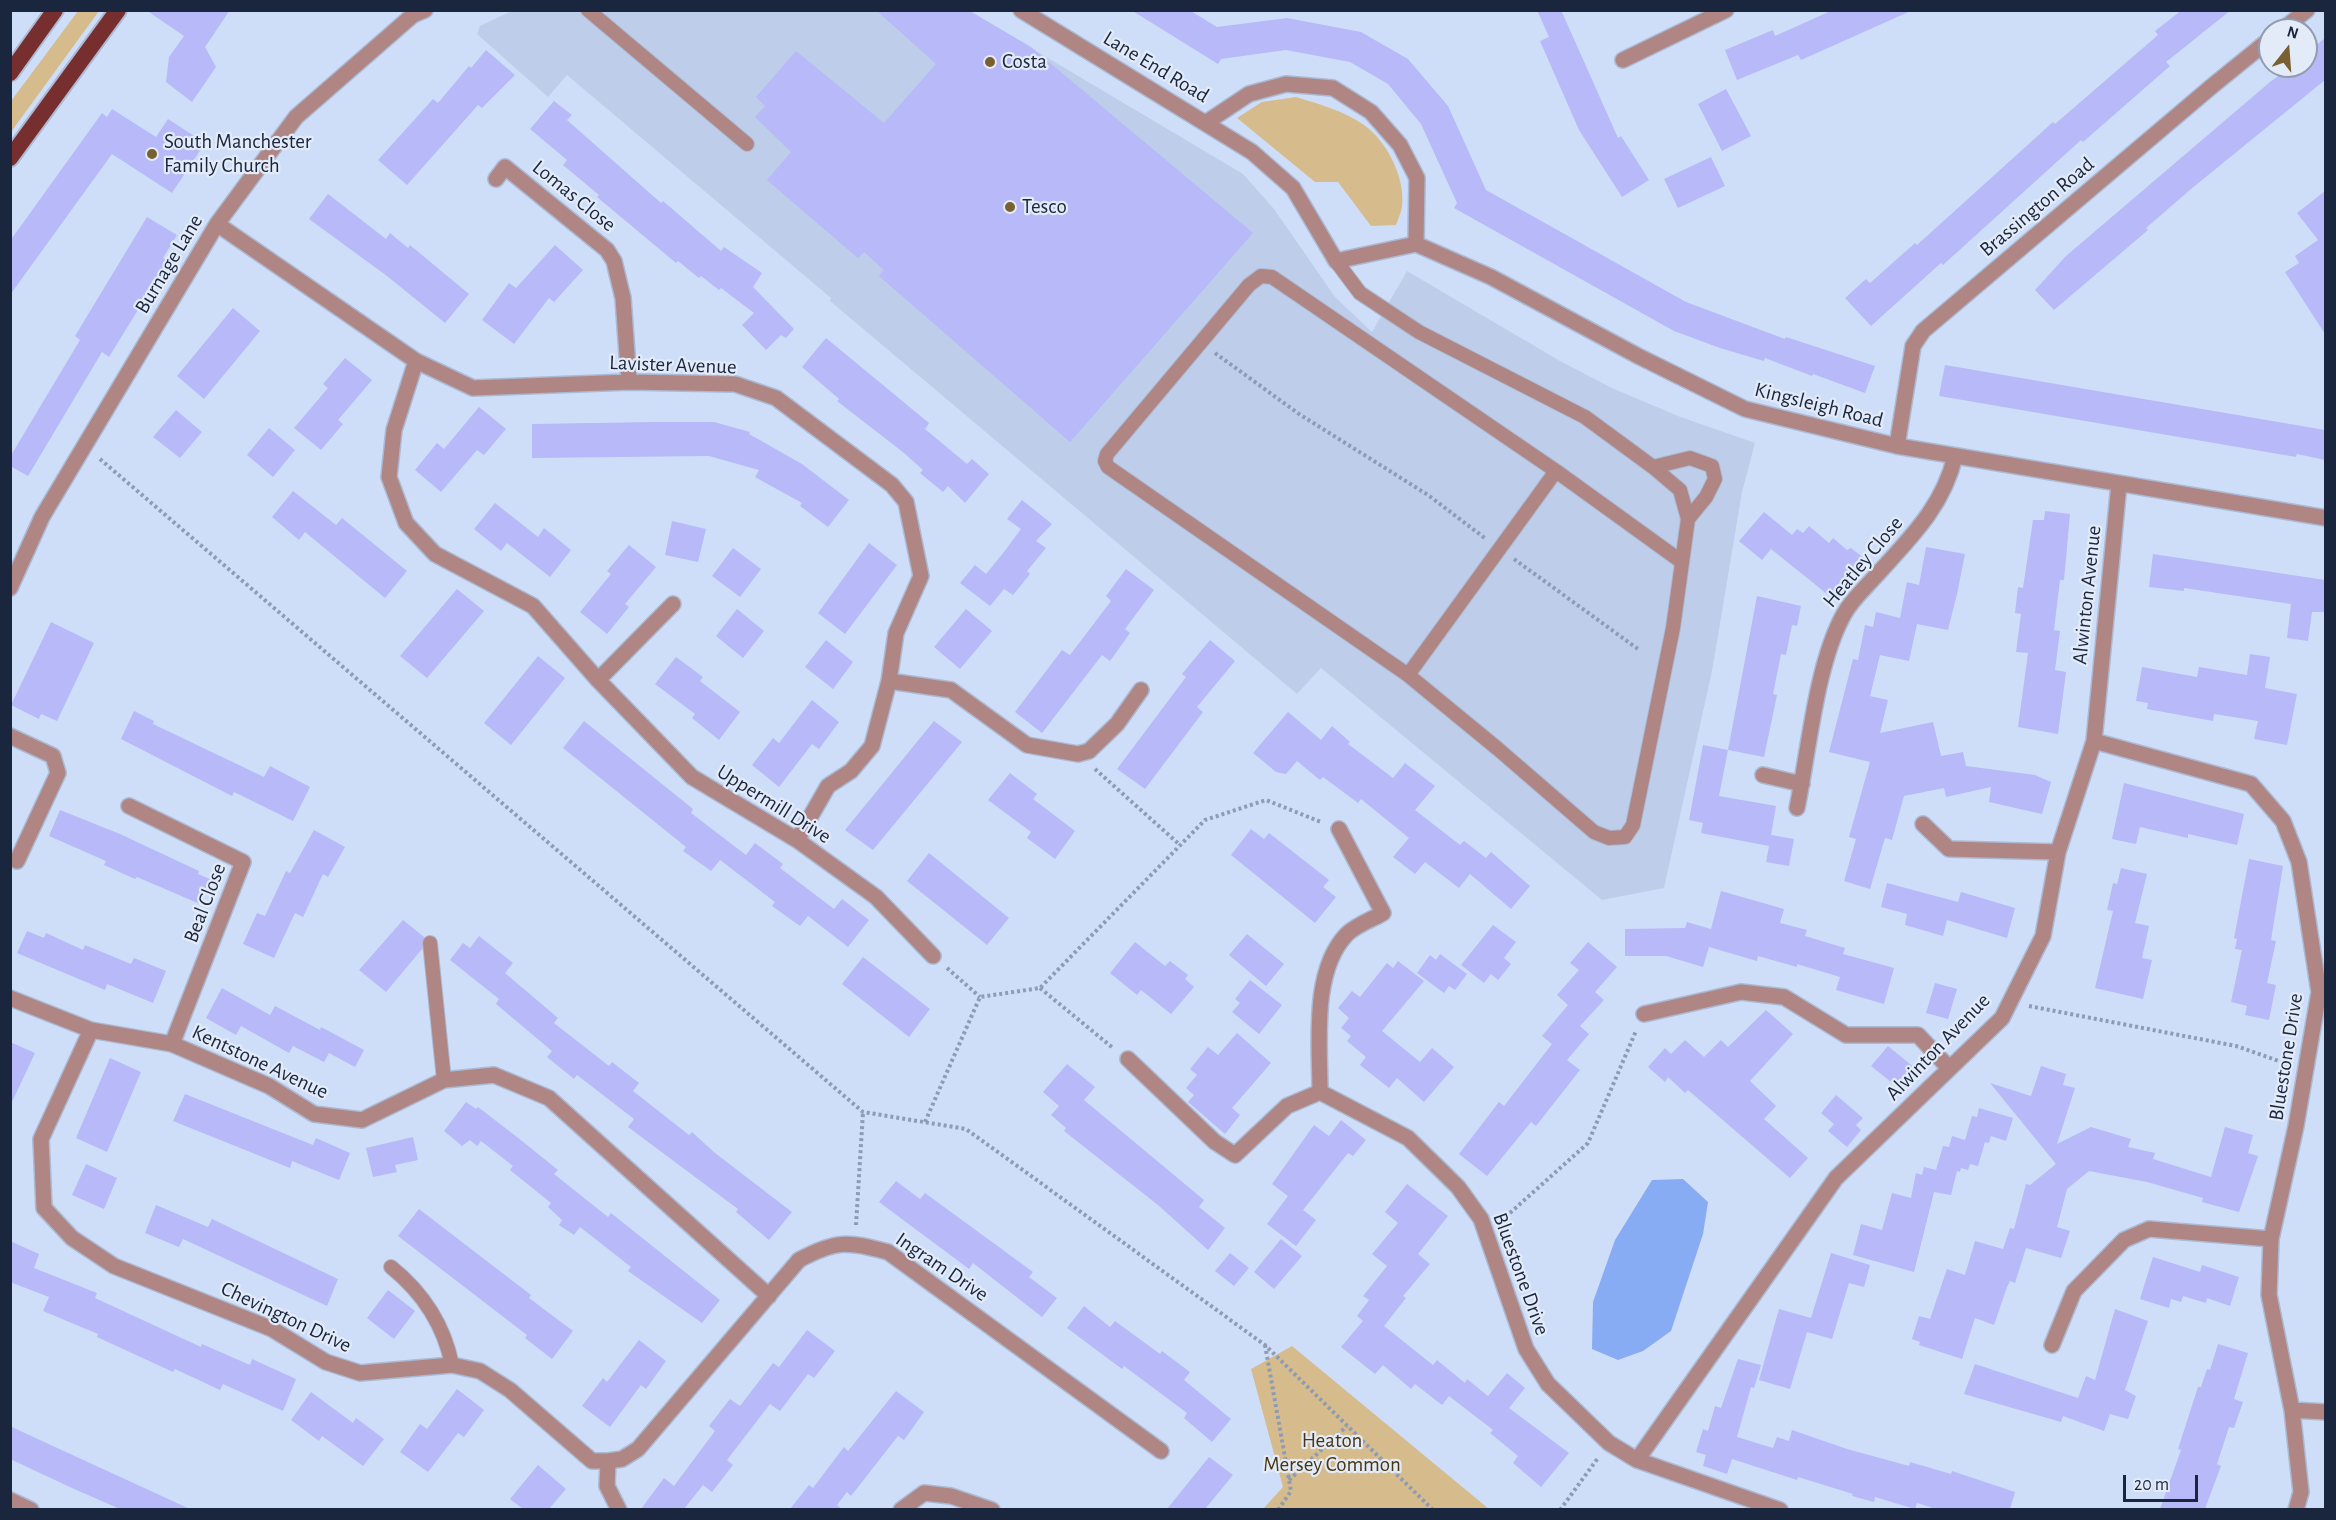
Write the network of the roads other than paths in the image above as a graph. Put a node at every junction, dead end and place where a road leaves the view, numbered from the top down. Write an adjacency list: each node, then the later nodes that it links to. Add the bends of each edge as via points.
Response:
1 (55, 10): 9 (highway)
2 (118, 10): 12 (highway)
3 (588, 10): 11 (lane)
4 (1021, 10): 10 (street, Lane End Road)
5 (1726, 10): 8 (street)
6 (416, 12): 14 (street, Burnage Lane, via 296,117)
7 (2258, 49): 19 (street, Brassington Road, via 1923,331 1913,346)
8 (1623, 60)
9 (10, 73)
10 (1207, 122): 15 (street, Lane End Road, via 1249,94 1286,84 1333,88 1371,112 1400,145 1417,178); 16 (street, Lane End Road, via 1252,152 1293,188)
11 (747, 144)
12 (10, 158)
13 (496, 179): 18 (street, Lomas Close, via 505,167 607,249 619,274)
14 (217, 224): 17 (street, Lavister Avenue); 27 (street, Burnage Lane, via 42,518)
15 (1416, 244): 16 (street); 19 (street, Kingsleigh Road, via 1491,277 1745,409)
16 (1336, 261): 21 (lane, via 1360,293 1419,332 1585,417)
17 (416, 361): 18 (street, Lavister Avenue, via 473,388); 30 (street, Uppermill Drive, via 394,430 389,477 406,524 435,554 533,606)
18 (629, 382): 31 (street, Lavister Avenue, via 735,384 776,398 892,485 906,502 921,576 896,633)
19 (1897, 446): 20 (street, Kingsleigh Road)
20 (1955, 456): 23 (street, Kingsleigh Road); 36 (street, Heatley Close, via 1929,517 1851,604 1834,631)
21 (1653, 467): 25 (lane, via 1680,490); 25 (lane, via 1690,458 1712,466 1715,479)
22 (1556, 471): 26 (lane); 29 (lane); 29 (lane, via 1272,277 1261,276 1248,285 1107,454 1108,468)
23 (2119, 484): 24 (street, Kingsleigh Road); 34 (street, Alwinton Avenue)
24 (2325, 518)
25 (1688, 519): 26 (lane)
26 (1682, 562): 29 (lane, via 1673,628 1637,803 1625,837 1609,838 1594,832)
27 (10, 588)
28 (673, 604): 30 (street)
29 (1408, 675)
30 (598, 680): 41 (street, Uppermill Drive, via 692,777)
31 (889, 681): 32 (street, via 951,690 1027,745 1078,754 1089,751 1117,724); 41 (street, Lavister Avenue, via 872,746 851,771 828,786)
32 (1141, 690)
33 (10, 736): 43 (street, via 53,756 58,773)
34 (2094, 741): 42 (street, Alwinton Avenue); 46 (street, Bluestone Drive, via 2251,784 2283,821 2299,862)
35 (1764, 775): 36 (street)
36 (1802, 784): 38 (street, Heatley Close)
37 (129, 806): 50 (street, Beal Close, via 243,862)
38 (1797, 808)
39 (1923, 824): 42 (street, via 1949,849)
40 (1339, 829): 54 (street, via 1383,913 1347,934 1326,969 1320,1001)
41 (797, 840): 45 (street, Uppermill Drive, via 876,897)
42 (2058, 852): 52 (street, Alwinton Avenue, via 2043,936 2002,1018)
43 (17, 861)
44 (430, 943): 53 (lane)
45 (933, 956)
46 (2322, 992): 55 (street, Bluestone Drive)
47 (10, 998): 49 (street, Kentstone Avenue)
48 (1644, 1014): 52 (street, via 1742,992 1784,997 1846,1035 1918,1035)
49 (92, 1030): 50 (street, Kentstone Avenue); 59 (street, Chevington Drive, via 41,1139 44,1208 72,1238 114,1266 272,1329 326,1362 360,1373)
50 (172, 1044): 53 (street, Kentstone Avenue, via 269,1086 314,1114 343,1118 362,1120)
51 (1128, 1059): 54 (street, via 1215,1142 1235,1155 1287,1106)
52 (1949, 1068): 63 (street, Alwinton Avenue, via 1836,1178)
53 (444, 1080): 57 (street, Kentstone Avenue, via 494,1075 549,1098)
54 (1320, 1092): 63 (street, Bluestone Drive, via 1408,1138 1458,1187 1481,1219 1526,1349 1548,1384 1609,1443)
55 (2271, 1239): 58 (street, via 2149,1229 2124,1240 2074,1291); 60 (street, Bluestone Drive, via 2269,1295)
56 (391, 1267): 59 (lane, via 418,1292 431,1311 448,1346)
57 (769, 1296): 62 (street, Ingram Drive, via 799,1260 824,1246 855,1242 888,1252); 64 (street, Ingram Drive, via 638,1449 622,1459)
58 (2052, 1345)
59 (452, 1365): 64 (street, Chevington Drive, via 480,1371 510,1390 592,1461)
60 (2292, 1410): 61 (street); 71 (street, Bluestone Drive, via 2301,1492)
61 (2325, 1412)
62 (1161, 1451)
63 (1637, 1460): 70 (street, Bluestone Drive)
64 (608, 1461): 67 (street, via 607,1486)
65 (10, 1500): 66 (street)
66 (31, 1509)
67 (619, 1509)
68 (901, 1509): 69 (street, via 924,1493 951,1496)
69 (992, 1509)
70 (1780, 1509)
71 (2296, 1509)

